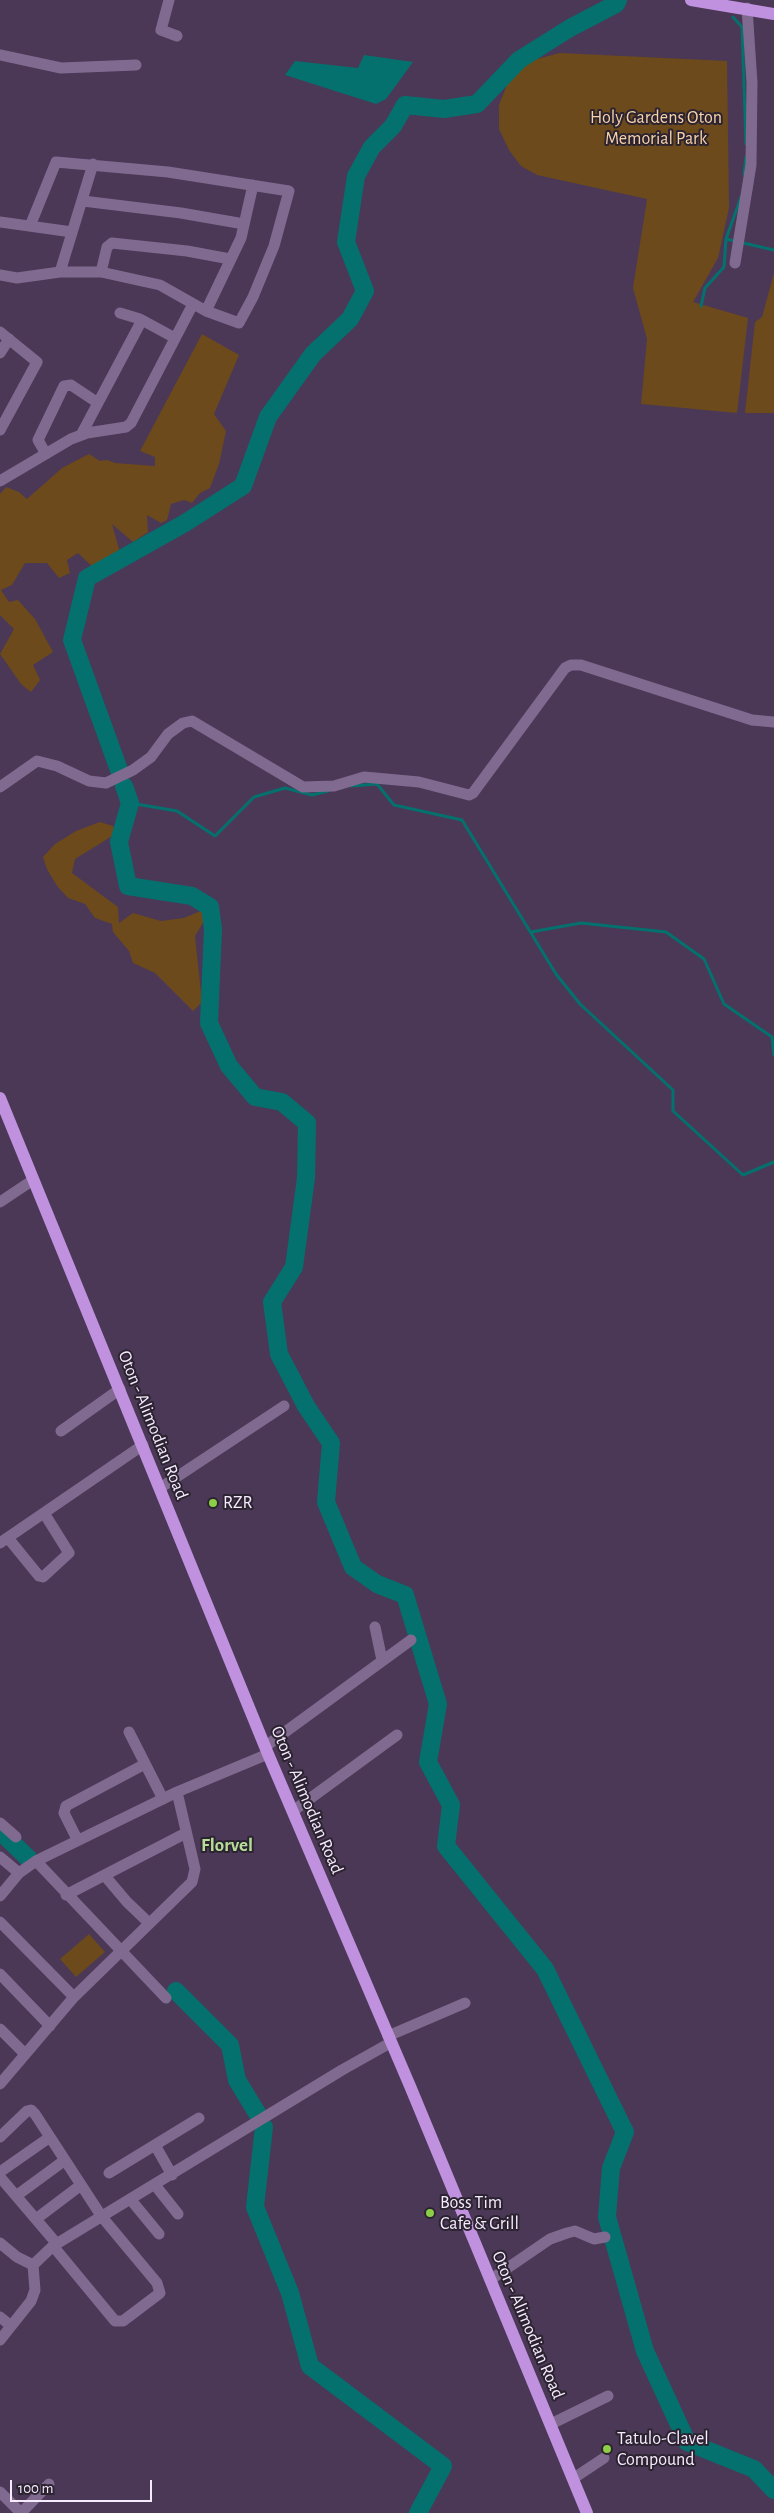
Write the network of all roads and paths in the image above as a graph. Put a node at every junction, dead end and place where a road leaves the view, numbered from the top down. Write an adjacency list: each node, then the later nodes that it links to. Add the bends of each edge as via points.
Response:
1 (169, 0): 5 (street, via 161,30)
2 (691, 0): 3 (main road)
3 (747, 8): 4 (main road); 16 (street, via 752,83 751,165)
4 (774, 14)
5 (177, 36)
6 (0, 55): 7 (street, via 61,68)
7 (136, 64)
8 (93, 164): 9 (street); 10 (street); 13 (street, via 54,164)
9 (253, 185): 12 (street); 21 (street, via 289,191 274,246 239,323)
10 (83, 202): 12 (street); 14 (street)
11 (0, 222): 13 (street)
12 (244, 224): 15 (street)
13 (30, 226): 14 (street)
14 (72, 232): 17 (street)
15 (230, 259): 18 (street, via 112,243 107,247); 21 (street)
16 (735, 263)
17 (60, 272): 18 (street); 19 (street, via 17,278)
18 (101, 272): 20 (street, via 160,285)
19 (0, 275)
20 (193, 304): 21 (street); 25 (street)
21 (206, 312)
22 (120, 313): 23 (street)
23 (142, 320): 25 (street); 27 (street)
24 (4, 335): 26 (street); 28 (street, via 36,362)
25 (175, 338): 29 (street, via 130,423)
26 (0, 353)
27 (98, 403): 29 (street); 30 (street, via 71,384 64,386 38,440)
28 (0, 430)
29 (81, 435): 30 (street)
30 (46, 454): 31 (street)
31 (0, 481)
32 (774, 722): 33 (street, via 752,720 580,665 571,665 565,668 469,795 419,782 364,777 334,786 304,787 192,721 183,723 168,734 151,757 134,770 106,783 89,781 57,766 37,761)
33 (0, 787)
34 (0, 1098): 35 (main road, Oton - Alimodian Road)
35 (33, 1180): 36 (street); 37 (main road, Oton - Alimodian Road)
36 (0, 1202)
37 (120, 1390): 39 (street); 40 (main road, Oton - Alimodian Road)
38 (284, 1406): 41 (street)
39 (61, 1431)
40 (143, 1446): 41 (main road, Oton - Alimodian Road); 42 (street)
41 (160, 1488): 49 (main road, Oton - Alimodian Road)
42 (44, 1513): 43 (street); 43 (street, via 69,1553 43,1577)
43 (4, 1540)
44 (375, 1627): 46 (street)
45 (411, 1640): 46 (street)
46 (382, 1660): 49 (street)
47 (130, 1732): 50 (street)
48 (396, 1735): 53 (street)
49 (267, 1750): 51 (street); 53 (main road, Oton - Alimodian Road)
50 (146, 1764): 52 (street); 57 (street, via 66,1806 64,1813)
51 (177, 1792): 52 (street); 55 (street)
52 (162, 1799): 57 (street)
53 (293, 1811): 73 (main road, Oton - Alimodian Road)
54 (0, 1823): 56 (street)
55 (186, 1833): 61 (street); 65 (street, via 195,1876)
56 (16, 1837)
57 (77, 1839): 59 (street)
58 (0, 1857): 60 (street)
59 (36, 1861): 60 (street); 62 (street)
60 (19, 1873): 63 (street)
61 (105, 1876): 62 (street); 65 (street)
62 (66, 1895): 66 (street)
63 (0, 1896)
64 (0, 1922): 68 (street)
65 (149, 1923): 66 (street)
66 (121, 1951): 68 (street); 69 (street)
67 (0, 1974): 71 (street)
68 (74, 1997): 71 (street)
69 (166, 1998)
70 (465, 2003): 73 (street)
71 (50, 2026): 74 (street)
72 (0, 2029): 74 (street)
73 (389, 2039): 83 (street); 97 (main road, Oton - Alimodian Road)
74 (25, 2054): 75 (street)
75 (0, 2083)
76 (199, 2118): 79 (street)
77 (0, 2137): 78 (street, via 31,2110)
78 (50, 2137): 80 (street); 81 (street)
79 (155, 2145): 82 (street); 83 (street)
80 (65, 2160): 85 (street); 87 (street)
81 (0, 2172)
82 (109, 2173)
83 (172, 2175): 86 (street)
84 (0, 2177): 87 (street)
85 (81, 2185): 90 (street); 91 (street)
86 (155, 2185): 88 (street); 89 (street)
87 (16, 2196): 91 (street)
88 (131, 2200): 90 (street); 92 (street)
89 (178, 2214)
90 (102, 2217): 94 (street); 94 (street, via 160,2288 160,2293 123,2321 116,2321)
91 (36, 2219): 94 (street)
92 (158, 2234)
93 (605, 2237): 97 (street, via 594,2239 575,2231 567,2233 550,2240)
94 (55, 2245): 96 (street)
95 (1, 2246): 96 (street)
96 (33, 2265): 99 (street, via 35,2290 31,2301)
97 (490, 2280): 102 (main road, Oton - Alimodian Road)
98 (0, 2317): 99 (street)
99 (11, 2326): 100 (street)
100 (0, 2340)
101 (608, 2396): 102 (street)
102 (551, 2424): 104 (main road, Oton - Alimodian Road)
103 (604, 2458): 104 (street)
104 (574, 2478): 107 (main road, Oton - Alimodian Road)
105 (49, 2484): 106 (street, via 21,2513)
106 (0, 2492)
107 (587, 2513)

